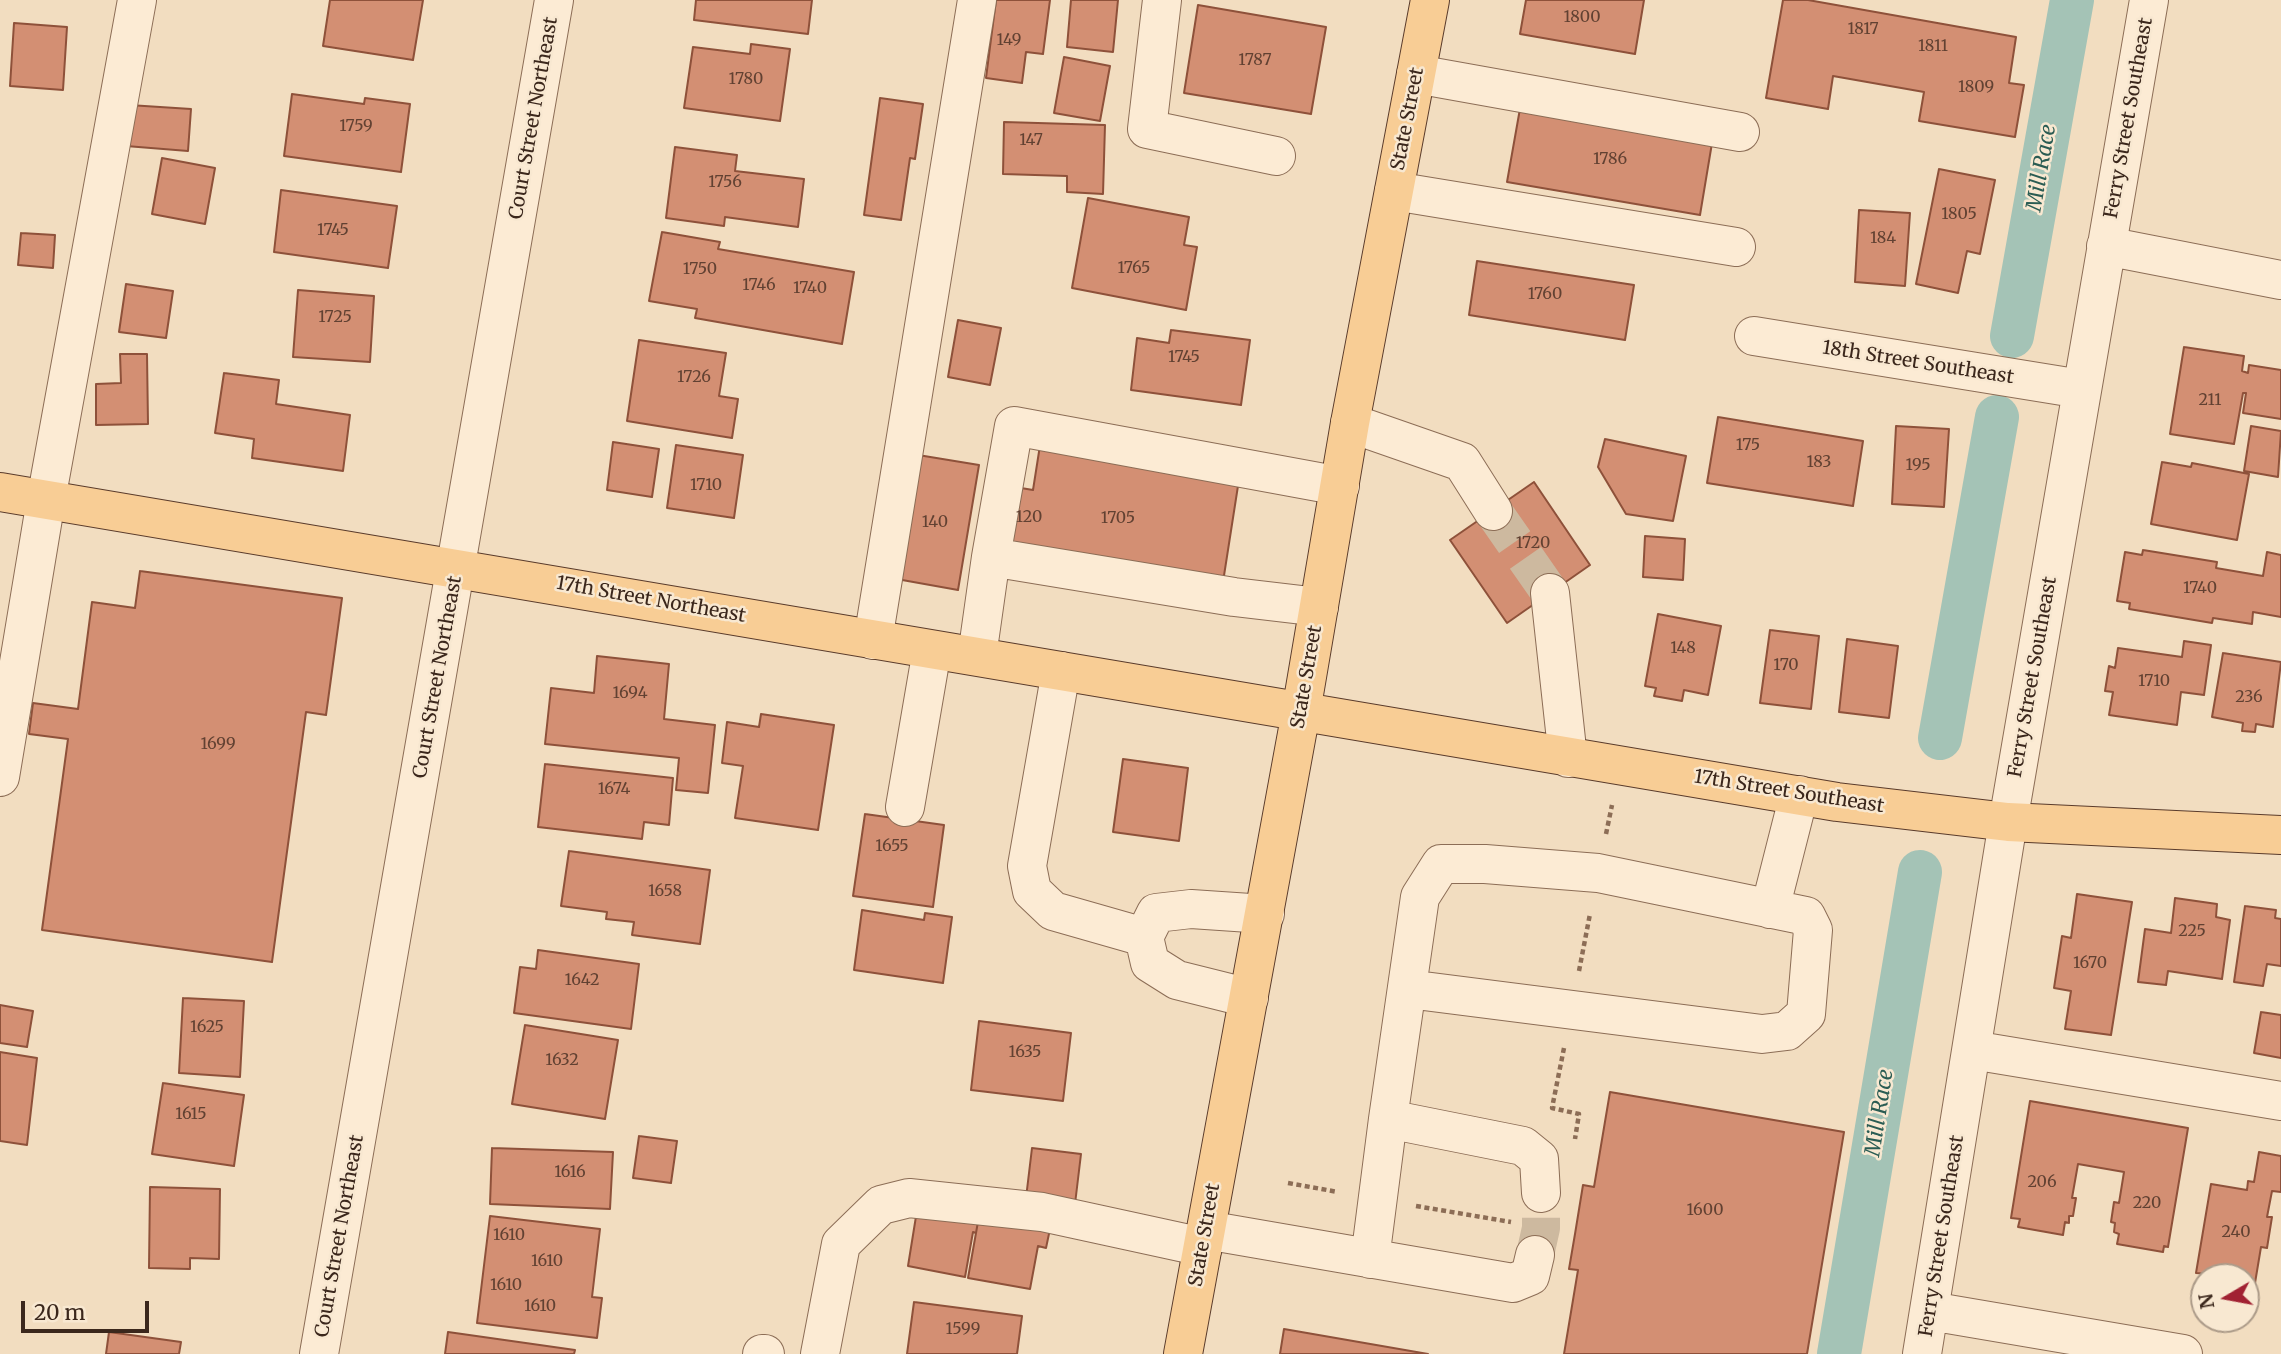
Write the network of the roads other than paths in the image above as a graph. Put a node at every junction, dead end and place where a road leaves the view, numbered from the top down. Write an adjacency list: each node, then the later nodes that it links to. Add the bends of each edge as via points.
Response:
1 (137, 0): 19 (street)
2 (554, 0): 22 (street, Court Street Northeast)
3 (977, 0): 25 (street)
4 (1162, 0): 9 (street, via 1147,129)
5 (1430, 0): 7 (main road, State Street)
6 (2149, 0): 11 (street, Ferry Street Southeast)
7 (1416, 74): 8 (street); 10 (main road, State Street)
8 (1740, 132)
9 (1276, 156)
10 (1394, 191): 12 (street); 16 (main road, State Street)
11 (2106, 246): 13 (street); 15 (street, Ferry Street Southeast)
12 (1737, 247)
13 (2281, 280)
14 (1754, 336): 15 (street, 18th Street Southeast)
15 (2081, 390): 34 (street, Ferry Street Southeast)
16 (1350, 423): 17 (main road, State Street); 20 (street, via 1462,463)
17 (1340, 486): 21 (street, via 1014,426); 24 (main road, State Street)
18 (0, 492): 19 (main road, 17th Street Northeast)
19 (46, 500): 22 (main road, 17th Street Northeast); 31 (street)
20 (1493, 510)
21 (991, 557): 24 (street); 27 (street)
22 (457, 567): 25 (main road, 17th Street Northeast); 49 (street, Court Street Northeast)
23 (1550, 593): 30 (street)
24 (1319, 607): 29 (main road, State Street)
25 (873, 640): 26 (main road, 17th Street Northeast)
26 (933, 650): 27 (main road, 17th Street Northeast); 33 (street)
27 (977, 656): 28 (main road, 17th Street Northeast)
28 (1061, 671): 29 (main road, 17th Street Northeast); 38 (street, via 1027,866 1032,891 1053,911)
29 (1301, 712): 30 (main road, 17th Street Southeast); 37 (main road, State Street)
30 (1568, 758): 32 (main road, 17th Street Southeast)
31 (0, 777)
32 (1799, 795): 34 (main road, 17th Street Southeast); 36 (street)
33 (905, 807)
34 (2008, 822): 35 (main road, 17th Street Southeast); 41 (street, Ferry Street Southeast)
35 (2281, 835)
36 (1770, 909): 39 (street, via 1598,873 1441,864 1420,897); 39 (street, via 1806,916 1813,930 1806,1014 1787,1031 1762,1034)
37 (1265, 914): 38 (street, via 1191,909 1156,913); 40 (main road, State Street)
38 (1144, 937): 40 (street, via 1150,963 1177,980)
39 (1408, 989): 43 (street)
40 (1248, 998): 45 (main road, State Street)
41 (1972, 1050): 42 (street); 48 (street, Ferry Street Southeast)
42 (2281, 1101)
43 (1388, 1119): 44 (street, via 1524,1146 1539,1159); 47 (street)
44 (1541, 1193)
45 (1205, 1239): 47 (street); 50 (street, via 1042,1212 909,1198 881,1205 841,1244); 51 (main road, State Street)
46 (1535, 1255): 47 (street, via 1530,1276 1513,1283)
47 (1370, 1259)
48 (1930, 1311): 52 (street, Ferry Street Southeast); 53 (street)
49 (319, 1354)
50 (820, 1354)
51 (1183, 1354)
52 (1922, 1354)
53 (2183, 1354)

